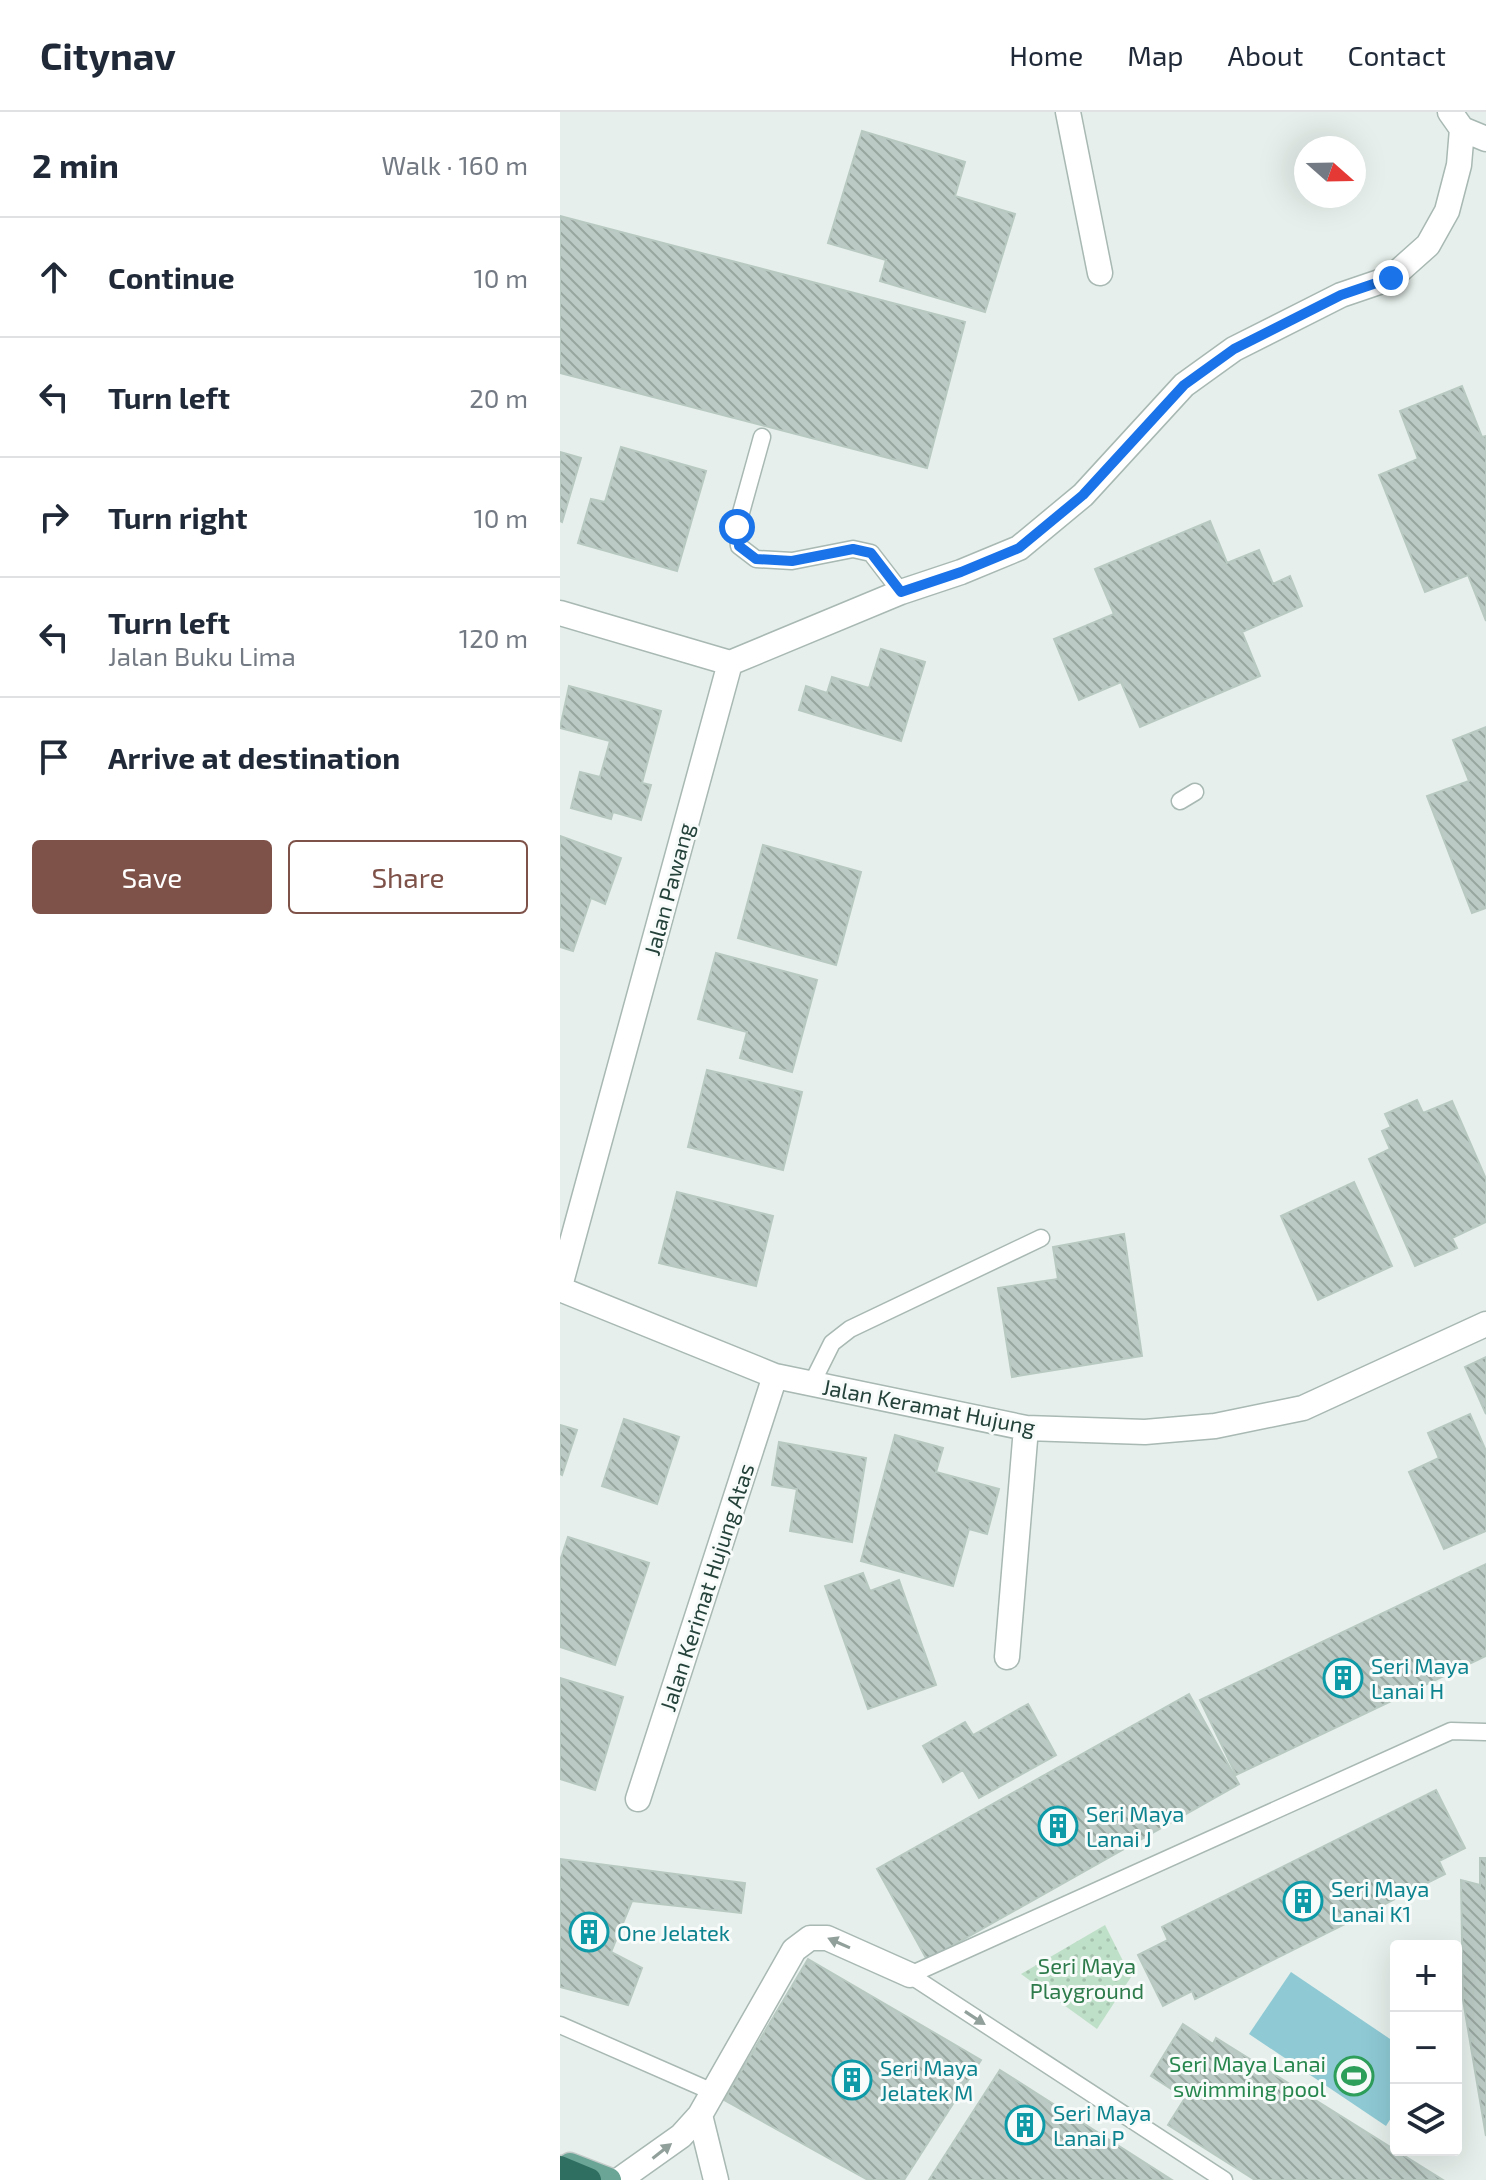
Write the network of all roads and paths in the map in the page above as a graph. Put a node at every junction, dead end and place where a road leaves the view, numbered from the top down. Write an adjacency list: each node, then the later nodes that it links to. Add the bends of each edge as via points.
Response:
1 (1068, 112): 4 (street)
2 (1456, 121): 3 (street); 6 (street, via 1459,165 1447,211 1428,245 1391,278 1341,295 1234,349 1184,385 1083,495 1019,548)
3 (1486, 139)
4 (1100, 273)
5 (762, 437): 6 (lane, via 737,527 739,546 756,559 792,561 853,549 871,553)
6 (901, 592): 8 (street)
7 (560, 613): 8 (street)
8 (730, 663): 10 (street, Jalan Pawang)
9 (1041, 1238): 13 (lane, via 850,1329 832,1343)
10 (560, 1288): 12 (street, Jalan Keramat Hujung)
11 (1486, 1324): 14 (street, Jalan Keramat Hujung, via 1303,1408 1215,1426 1145,1432)
12 (775, 1376): 13 (street, Jalan Keramat Hujung); 17 (street, Jalan Kerimat Hujung Atas)
13 (812, 1383): 14 (street, Jalan Keramat Hujung)
14 (1026, 1428): 15 (street)
15 (1007, 1657)
16 (1486, 1732): 18 (lane, via 1451,1731)
17 (638, 1799)
18 (910, 1975): 20 (street, one-way to 20, via 827,1938 810,1938 794,1950); 28 (lane, one-way to 28)
19 (560, 2025): 20 (lane)
20 (713, 2092): 21 (street)
21 (700, 2115): 26 (street, one-way to 21, via 681,2136); 27 (street)
22 (560, 2161): 25 (main road)
23 (560, 2168): 24 (highway)
24 (589, 2180)
25 (609, 2180)
26 (619, 2180)
27 (716, 2180)
28 (1224, 2180)

